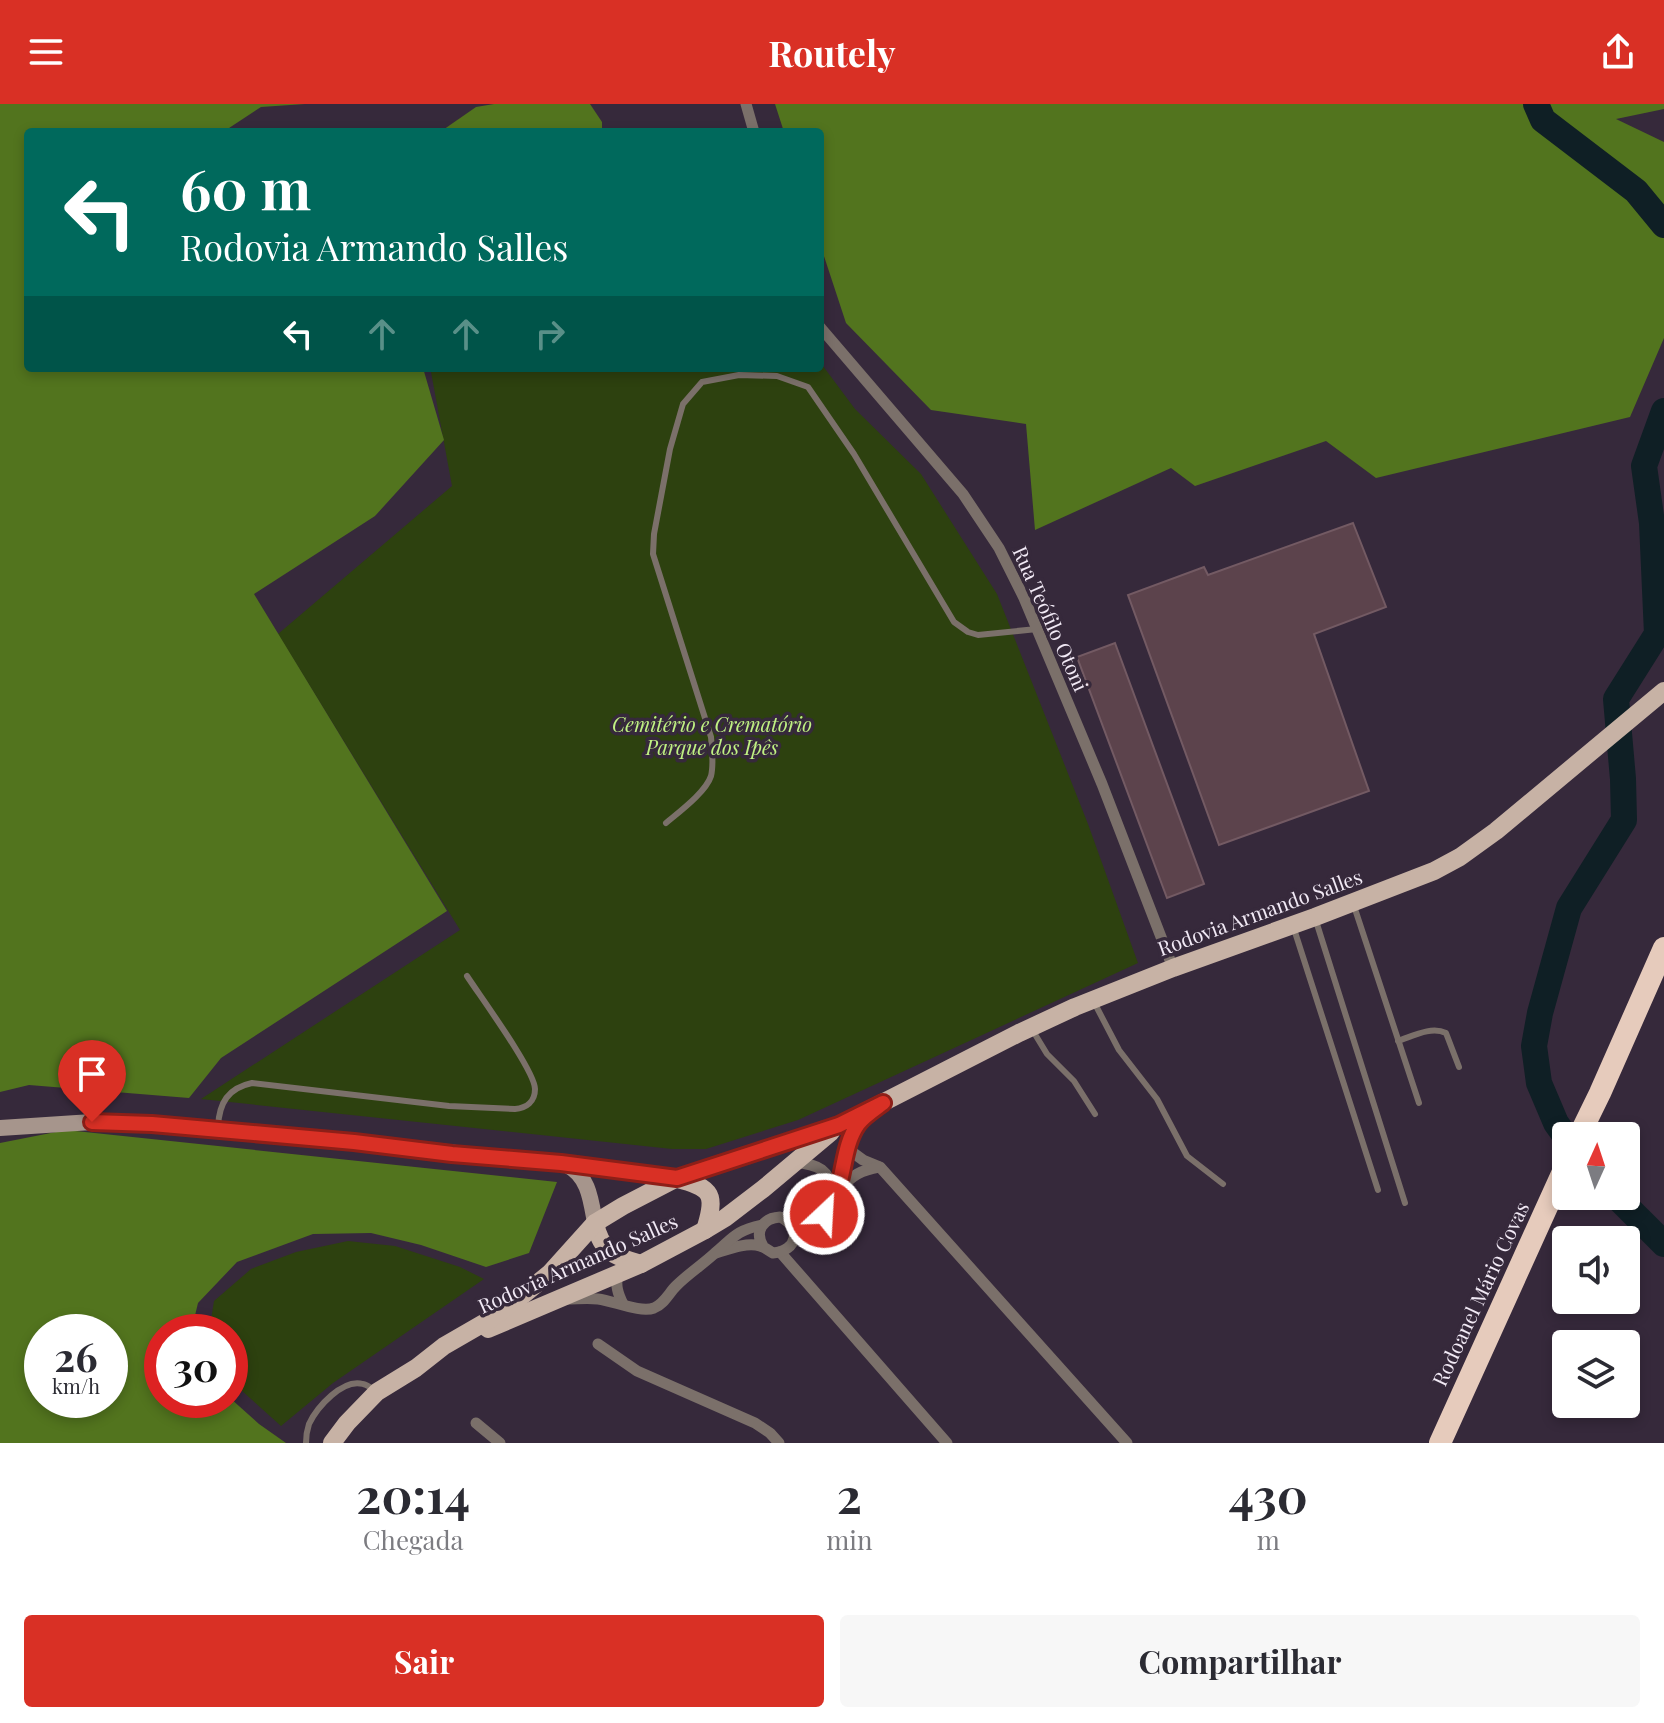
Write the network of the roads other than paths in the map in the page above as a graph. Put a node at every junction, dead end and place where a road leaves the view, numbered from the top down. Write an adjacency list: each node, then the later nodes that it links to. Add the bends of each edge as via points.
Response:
1 (746, 104): 2 (street)
2 (753, 128)
3 (824, 332): 4 (street, Rua Teófilo Otoni, via 963,494 999,548)
4 (1037, 629): 6 (lane, via 978,635 954,622 808,387 777,376 739,375 702,382 683,404 670,449 653,554 711,737 711,776); 11 (street, Rua Teófilo Otoni)
5 (1664, 691): 7 (main road, Rodovia Armando Salles, via 1460,857)
6 (666, 823)
7 (1353, 903): 8 (main road, Rodovia Armando Salles); 15 (lane)
8 (1315, 917): 9 (main road, Rodovia Armando Salles); 33 (lane)
9 (1293, 925): 11 (main road, Rodovia Armando Salles); 30 (lane)
10 (1664, 948): 20 (highway)
11 (1173, 968): 13 (main road, Rodovia Armando Salles)
12 (467, 976): 23 (lane, via 527,1066 535,1086 525,1108 449,1106 252,1083 227,1097 219,1109)
13 (1093, 1000): 14 (main road, Rodovia Armando Salles); 29 (lane, via 1187,1156)
14 (1032, 1028): 17 (main road, Rodovia Armando Salles); 19 (lane)
15 (1398, 1041): 16 (lane, via 1441,1030); 18 (lane)
16 (1459, 1067)
17 (883, 1103): 21 (main road, Rodovia Armando Salles); 24 (street, via 859,1123)
18 (1419, 1103)
19 (1095, 1114)
20 (1586, 1122)
21 (839, 1125): 25 (main road, Rodovia Armando Salles); 28 (main road, Rodovia Armando Salles)
22 (0, 1128): 23 (street, via 92,1122)
23 (218, 1130): 26 (street)
24 (848, 1149): 27 (street); 31 (street)
25 (794, 1162): 31 (street, via 823,1168); 38 (main road, Rodovia Armando Salles)
26 (561, 1163): 28 (street); 36 (street, via 581,1175)
27 (880, 1167): 31 (street, via 862,1170); 56 (street)
28 (677, 1178): 36 (main road, Rodovia Armando Salles); 38 (main road, via 707,1190 711,1200)
29 (1223, 1184)
30 (1378, 1190)
31 (837, 1193): 34 (street, via 824,1214)
32 (1552, 1197): 57 (highway, Rodoanel Mário Covas)
33 (1405, 1203)
34 (810, 1219): 35 (street); 39 (street)
35 (787, 1221): 37 (street, via 774,1217); 39 (street)
36 (595, 1223): 43 (main road, via 606,1249); 48 (main road, Rodovia Armando Salles, via 550,1273 489,1320)
37 (762, 1225): 40 (street); 42 (street, via 729,1238)
38 (705, 1230): 43 (main road, Rodovia Armando Salles)
39 (795, 1235): 41 (street)
40 (763, 1246): 41 (street); 42 (street)
41 (780, 1252): 55 (street)
42 (715, 1253): 46 (street, via 653,1308)
43 (641, 1264): 44 (main road, Rodovia Armando Salles)
44 (618, 1274): 45 (main road, Rodovia Armando Salles); 46 (street)
45 (562, 1299): 46 (street); 48 (main road, Rodovia Armando Salles)
46 (623, 1304)
47 (598, 1344): 54 (street, via 637,1371 755,1423)
48 (444, 1346): 49 (main road, Rodovia Armando Salles)
49 (377, 1392): 51 (lane, via 352,1384 332,1394 313,1417); 52 (main road, Rodovia Armando Salles)
50 (476, 1423): 53 (street)
51 (306, 1443)
52 (332, 1443)
53 (500, 1443)
54 (779, 1443)
55 (947, 1443)
56 (1127, 1443)
57 (1440, 1443)

